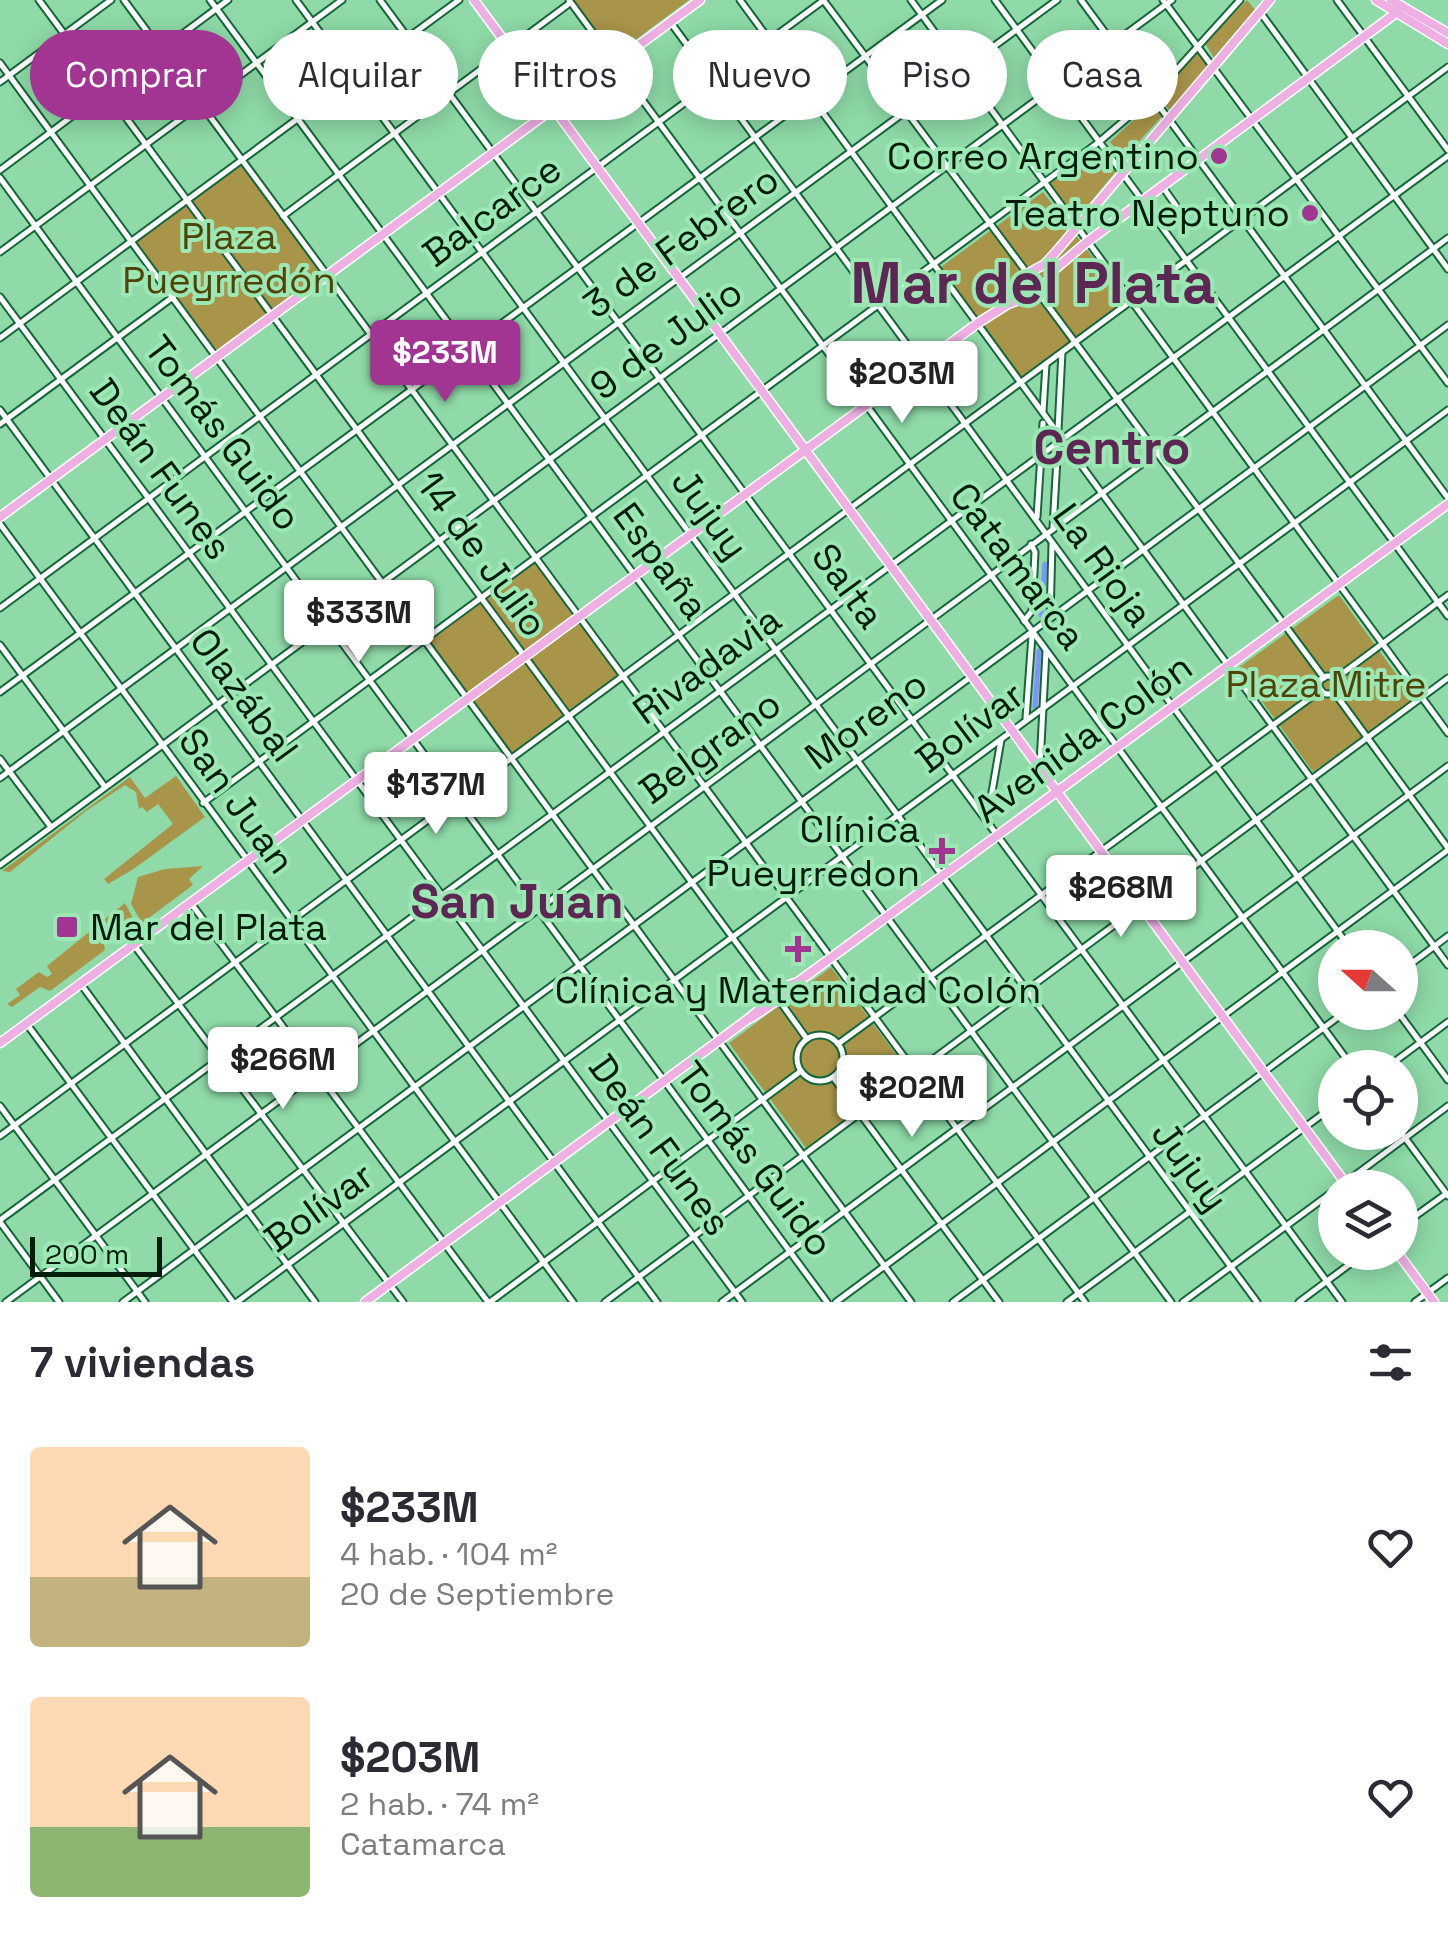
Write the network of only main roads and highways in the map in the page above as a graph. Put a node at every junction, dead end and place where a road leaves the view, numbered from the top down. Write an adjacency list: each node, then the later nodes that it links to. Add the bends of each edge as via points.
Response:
1 (474, 0): 9 (main road)
2 (700, 0): 10 (main road)
3 (1254, 0): 8 (main road)
4 (1270, 0): 8 (main road)
5 (1376, 0): 7 (main road)
6 (1390, 0): 7 (main road)
7 (1400, 9): 11 (main road); 12 (main road); 16 (main road)
8 (1260, 12): 15 (main road)
9 (496, 30)
10 (653, 34)
11 (1448, 34)
12 (1448, 44)
13 (538, 120): 23 (main road)
14 (563, 120): 21 (main road)
15 (1055, 253): 16 (main road, via 1053,261); 17 (main road)
16 (1060, 263): 18 (main road)
17 (1027, 274): 18 (main road, via 1042,274); 19 (main road, via 1024,289); 20 (main road)
18 (1046, 285): 19 (main road)
19 (1037, 295): 20 (main road)
20 (1000, 308): 21 (main road)
21 (806, 450): 24 (main road); 25 (main road)
22 (1448, 501): 24 (main road, Avenida Colón)
23 (0, 520)
24 (1057, 791): 26 (main road); 28 (main road, Avenida Colón)
25 (0, 1042)
26 (1331, 1170)
27 (1411, 1270): 29 (main road)
28 (365, 1302)
29 (1434, 1302)

